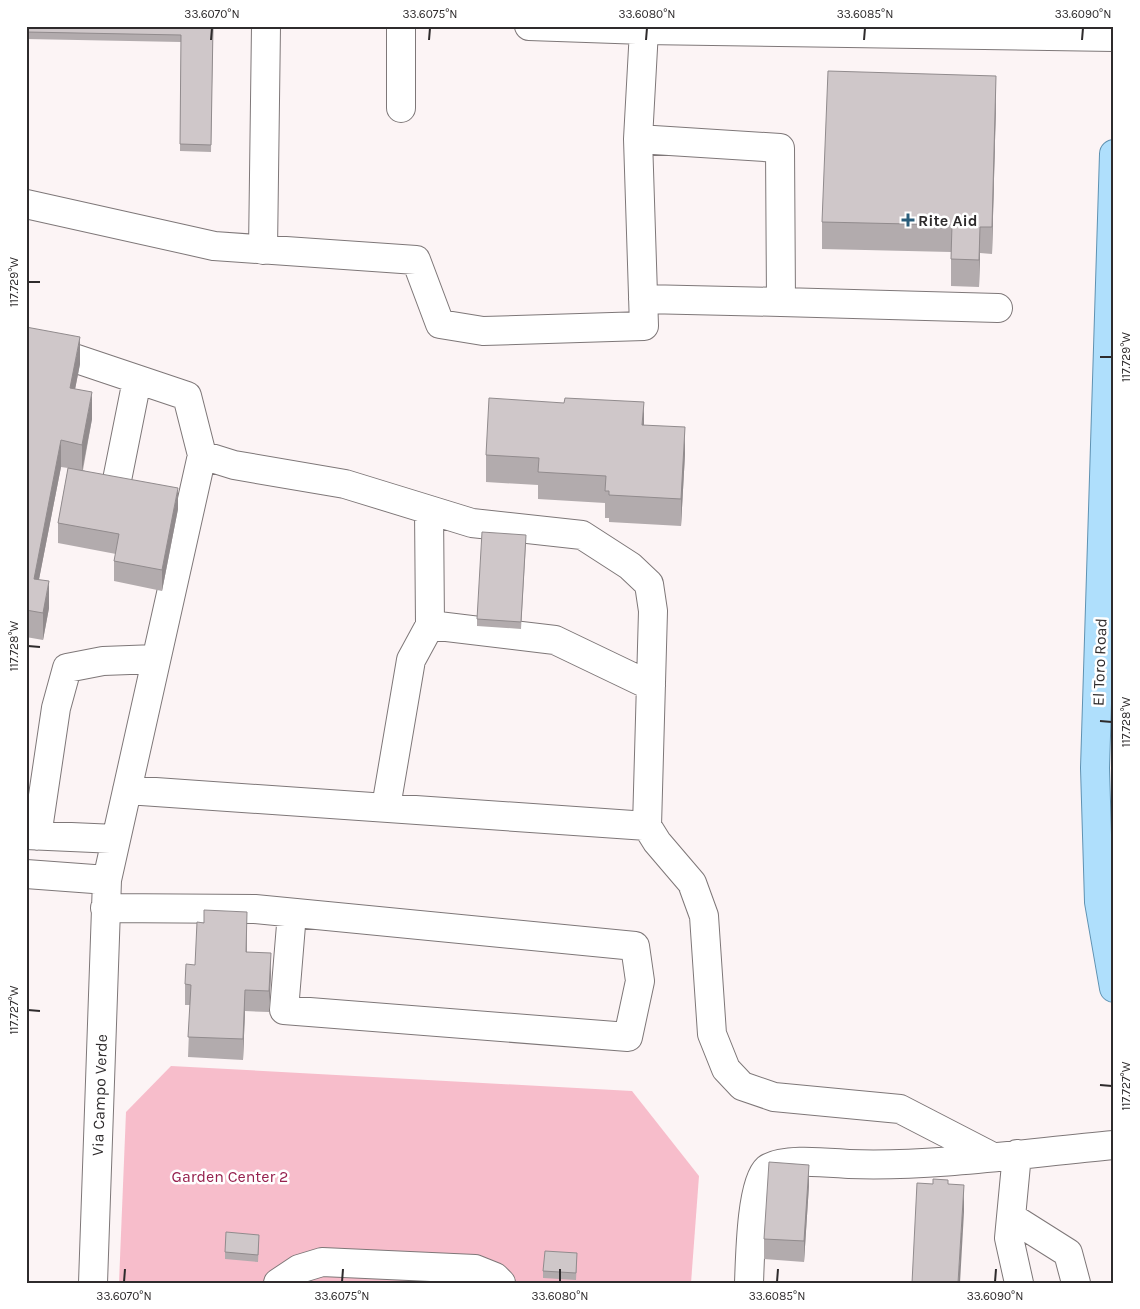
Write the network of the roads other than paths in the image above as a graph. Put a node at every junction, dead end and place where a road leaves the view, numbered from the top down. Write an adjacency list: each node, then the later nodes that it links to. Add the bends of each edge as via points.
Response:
1 (266, 26): 10 (street)
2 (401, 26): 6 (street)
3 (529, 26): 4 (street)
4 (644, 28): 5 (street); 7 (street)
5 (1114, 37)
6 (401, 108)
7 (638, 139): 11 (street); 12 (street, via 780,148)
8 (1114, 154): 31 (main road, El Toro Road, via 1095,768 1099,902)
9 (26, 204): 10 (street, via 214,246)
10 (263, 250): 11 (street, via 416,260 440,324 483,331 644,326)
11 (643, 299): 12 (street)
12 (781, 302): 13 (street)
13 (998, 308)
14 (26, 348): 15 (street, via 59,353)
15 (137, 380): 16 (street, via 187,396); 17 (street)
16 (202, 455): 18 (street, via 234,465 345,484); 20 (street, Via Campo Verde)
17 (116, 485)
18 (429, 510): 19 (street); 21 (street, via 472,523 582,535 630,566 649,584 654,611)
19 (430, 625): 21 (street, via 555,640); 23 (street, via 411,660)
20 (156, 659): 22 (street, Via Campo Verde); 25 (street, via 103,661 67,668)
21 (651, 686): 24 (street)
22 (127, 790): 23 (street); 26 (street, Via Campo Verde)
23 (386, 806): 24 (street)
24 (647, 826): 33 (street, via 692,883 704,916 712,1034 726,1069 742,1086 774,1097 900,1109)
25 (31, 835): 26 (street)
26 (116, 839): 28 (street, Via Campo Verde)
27 (26, 874): 28 (street)
28 (106, 880): 29 (street, Via Campo Verde)
29 (106, 908): 30 (street); 35 (street, Via Campo Verde)
30 (292, 912): 30 (street, via 635,946 640,981 628,1037 284,1010)
31 (1114, 988)
32 (1114, 1145): 33 (street)
33 (1004, 1155): 34 (street); 38 (street, via 863,1164 789,1162 769,1167 761,1175 754,1205)
34 (1011, 1217): 39 (street, via 1009,1238); 40 (street, via 1068,1253)
35 (94, 1283)
36 (278, 1283): 37 (street, via 299,1269 322,1262 475,1269)
37 (501, 1283)
38 (748, 1283)
39 (1019, 1283)
40 (1076, 1283)

